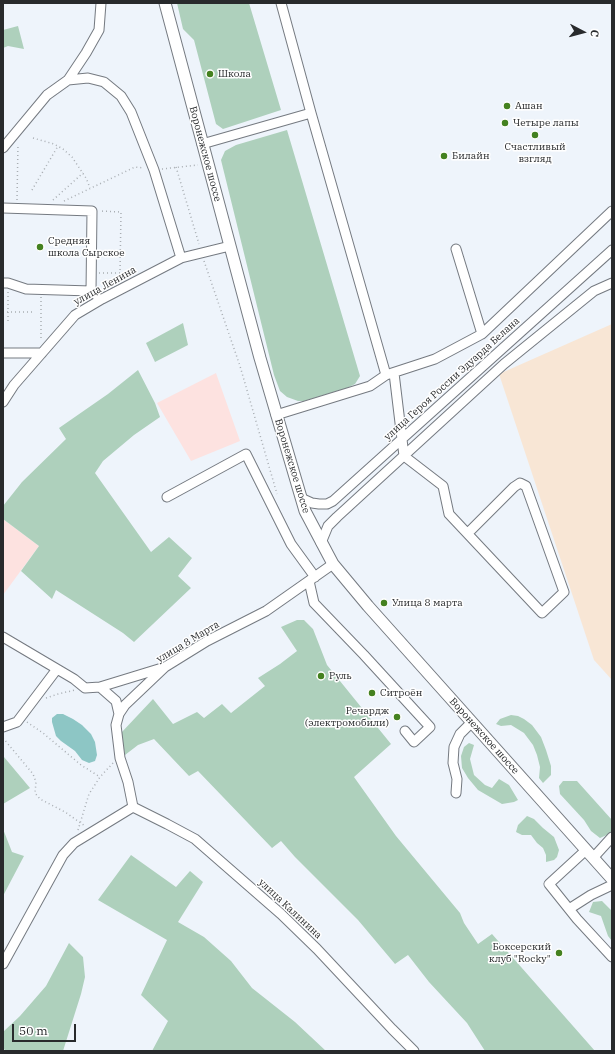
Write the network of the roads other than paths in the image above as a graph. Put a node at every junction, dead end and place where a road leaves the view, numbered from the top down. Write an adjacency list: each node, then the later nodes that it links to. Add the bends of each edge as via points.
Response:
1 (101, 3): 4 (street, via 99,30)
2 (165, 3): 6 (main road, Воронежское шоссе)
3 (281, 3): 5 (street)
4 (68, 80): 7 (street, via 47,95); 13 (street, via 88,78 104,82 121,96 131,112 154,170)
5 (311, 113): 6 (street); 21 (street)
6 (202, 144): 10 (main road, Воронежское шоссе)
7 (3, 148)
8 (3, 208): 16 (street, via 92,211)
9 (612, 211): 18 (street)
10 (230, 246): 13 (street, улица Ленина); 23 (main road, Воронежское шоссе)
11 (456, 249): 18 (street)
12 (612, 250): 24 (street, улица Героя России Эдуарда Белана)
13 (181, 258): 17 (street, улица Ленина)
14 (5, 283): 16 (street, via 26,289)
15 (612, 283): 25 (street, via 594,291 504,364)
16 (91, 291): 17 (street)
17 (102, 299): 19 (street, улица Ленина, via 75,315)
18 (482, 334): 21 (street, via 436,359)
19 (43, 351): 20 (street); 22 (street, улица Ленина)
20 (3, 353)
21 (390, 374): 23 (street, via 370,386); 24 (street)
22 (3, 402)
23 (276, 415): 27 (main road, Воронежское шоссе)
24 (402, 439): 25 (street); 27 (street, улица Героя России Эдуарда Белана, via 333,501 319,504)
25 (404, 456): 28 (street, via 443,486 449,514); 29 (street, via 328,526)
26 (167, 497): 31 (street, via 246,454 291,544)
27 (301, 498): 29 (main road, Воронежское шоссе, via 304,511)
28 (468, 533): 28 (street, via 542,613 564,592 526,486 520,483 514,487)
29 (322, 543): 30 (main road, Воронежское шоссе)
30 (333, 564): 31 (street, улица 8 Марта); 37 (main road, Воронежское шоссе)
31 (312, 579): 33 (street, улица 8 Марта, via 266,611 207,641); 39 (street, via 314,603 430,727 414,742)
32 (5, 639): 34 (street)
33 (165, 667): 35 (street); 36 (street, улица 8 Марта, via 125,705)
34 (57, 669): 35 (street, via 85,688); 38 (street, via 17,722)
35 (100, 687): 36 (street, via 116,702)
36 (119, 714): 41 (street, via 116,725 120,758)
37 (472, 722): 40 (street, via 460,734 454,747); 43 (main road, Воронежское шоссе)
38 (3, 727)
39 (405, 731)
40 (456, 793)
41 (133, 807): 48 (street, via 74,843 63,855); 49 (street, улица Калинина, via 195,838 312,944)
42 (610, 841): 43 (street)
43 (589, 854): 44 (main road, Воронежское шоссе); 46 (street, via 549,884)
44 (612, 880)
45 (612, 885): 46 (street)
46 (569, 909): 47 (street)
47 (612, 957)
48 (3, 964)
49 (414, 1051)

